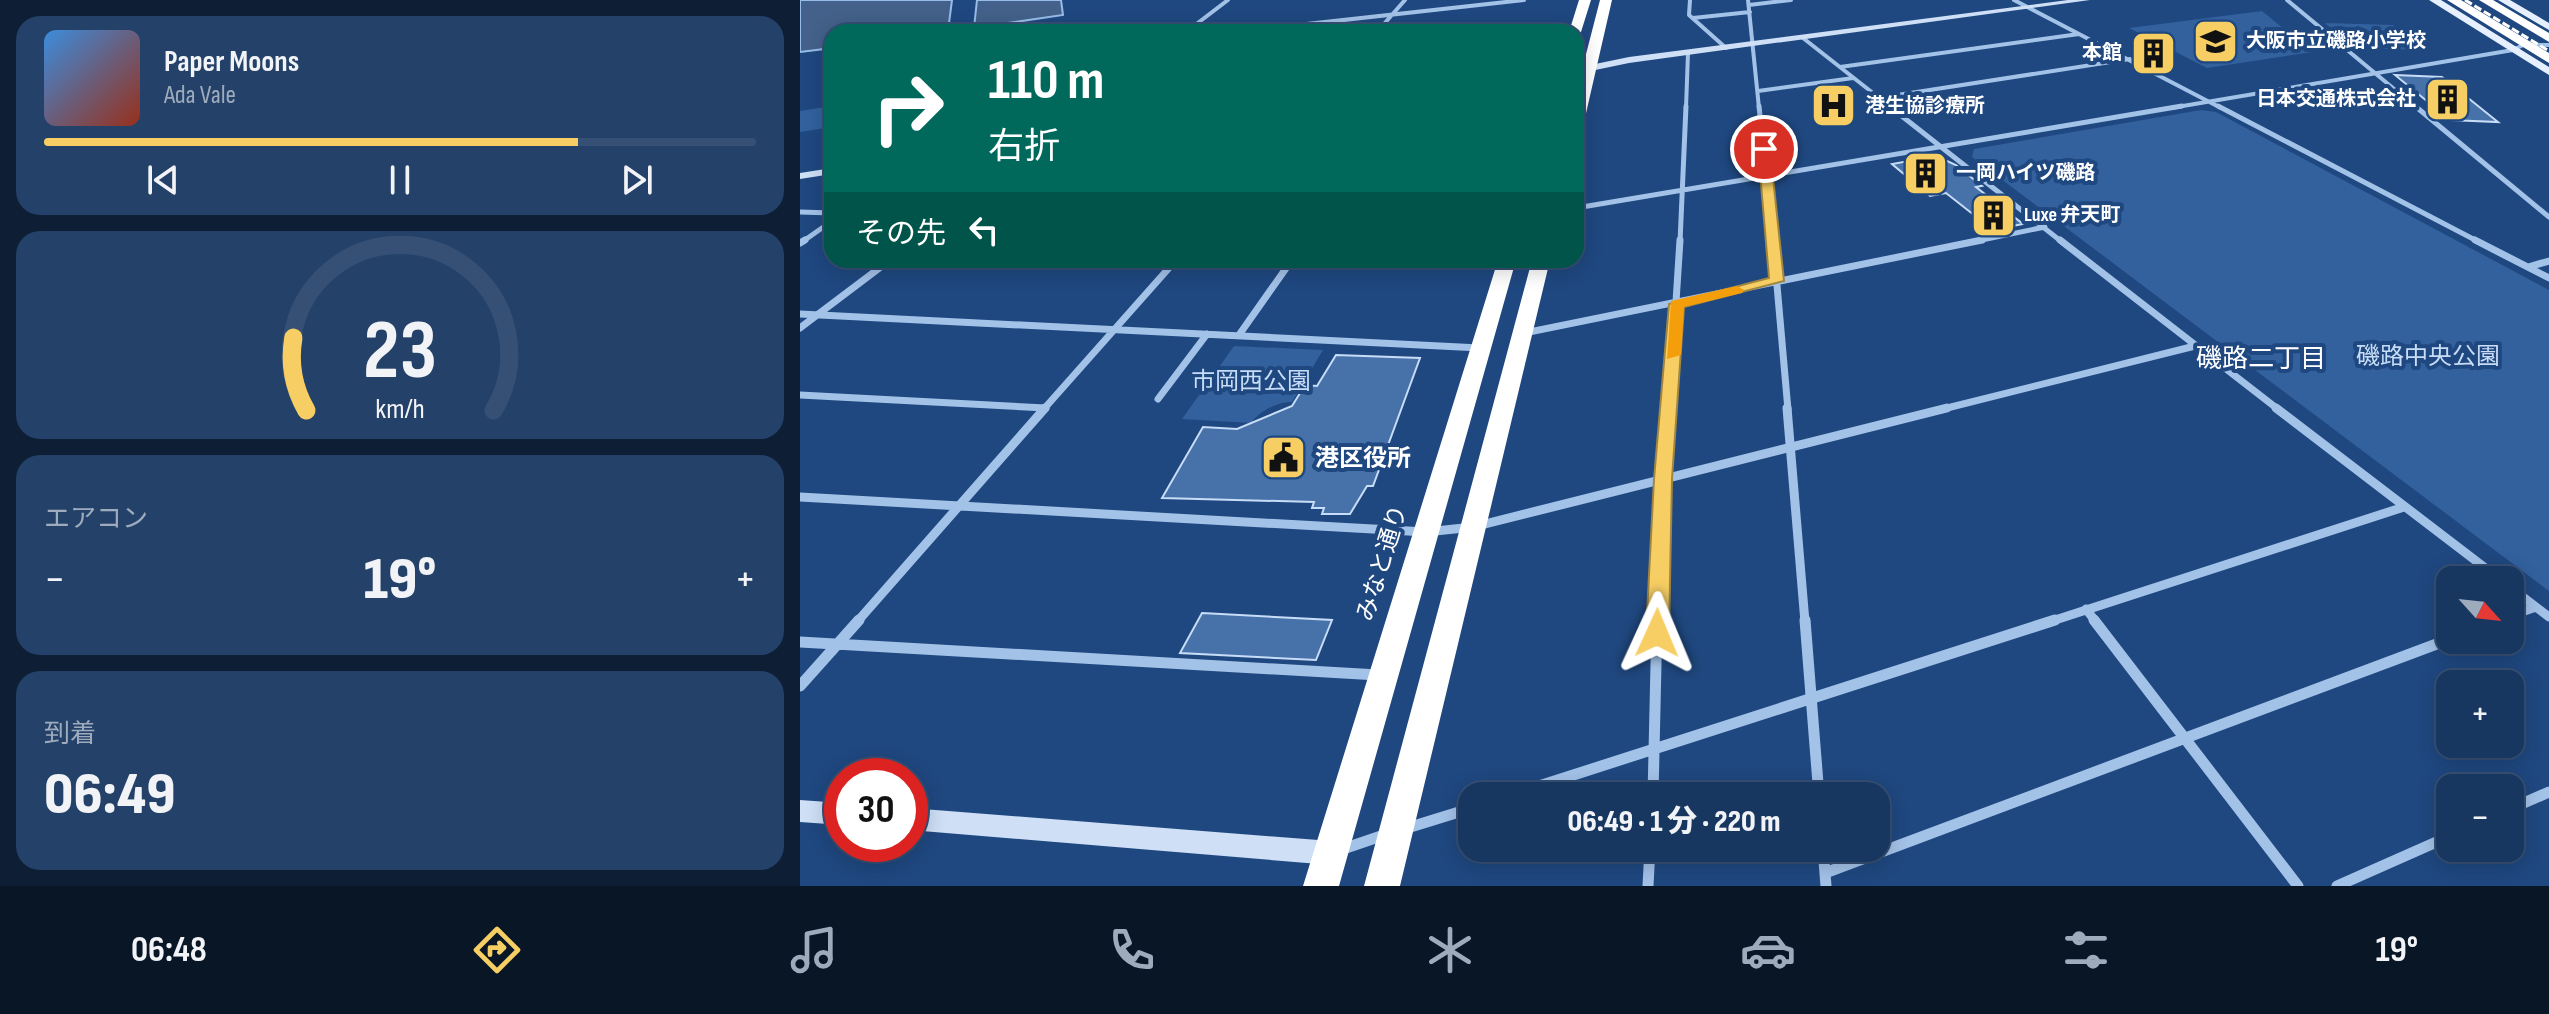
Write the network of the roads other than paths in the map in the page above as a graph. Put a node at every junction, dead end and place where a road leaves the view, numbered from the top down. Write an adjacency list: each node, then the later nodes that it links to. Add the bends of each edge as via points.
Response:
1 (1228, 0): 21 (street)
2 (1405, 0): 19 (street)
3 (1524, 0): 15 (street)
4 (1585, 0): 24 (highway)
5 (1606, 0): 36 (highway)
6 (1690, 0): 20 (street)
7 (1791, 0): 16 (street)
8 (2014, 0): 17 (street)
9 (2086, 0): 17 (street)
10 (2287, 0): 40 (street)
11 (2434, 0): 32 (main road)
12 (2453, 0): 35 (highway)
13 (2485, 0): 28 (highway)
14 (2503, 0): 25 (main road)
15 (1485, 2): 19 (street)
16 (1749, 2): 18 (street)
17 (2029, 7): 26 (street); 27 (street)
18 (1750, 12): 20 (street); 29 (street)
19 (1393, 14): 22 (street); 23 (street)
20 (1693, 18): 31 (street)
21 (1196, 24)
22 (1305, 24)
23 (1384, 24)
24 (1578, 24)
25 (2549, 27)
26 (2079, 34): 34 (street); 37 (street)
27 (1803, 38): 29 (street); 37 (street)
28 (2549, 38)
29 (1754, 45): 31 (street); 42 (street)
30 (2549, 45): 32 (street)
31 (1726, 48): 33 (street)
32 (2513, 50): 39 (main road); 40 (street)
33 (1688, 53): 38 (street); 49 (street)
34 (2130, 59): 43 (street); 44 (street)
35 (2549, 59)
36 (1584, 67)
37 (1840, 67): 41 (street)
38 (1584, 70)
39 (2549, 72)
40 (2376, 73): 44 (street); 53 (street)
41 (1853, 78): 42 (street); 43 (street)
42 (1758, 91): 48 (street)
43 (1878, 98): 45 (street)
44 (2210, 102): 45 (street); 58 (street)
45 (1942, 147): 48 (street); 55 (street)
46 (824, 172): 47 (street)
47 (800, 176)
48 (1766, 178): 49 (street); 65 (street)
49 (1681, 192): 50 (street); 66 (street)
50 (1584, 207)
51 (800, 212): 52 (street)
52 (824, 213)
53 (2549, 217)
54 (824, 226): 56 (street)
55 (2045, 227): 65 (street); 74 (street)
56 (800, 243)
57 (2549, 261): 58 (street)
58 (2528, 267): 64 (street)
59 (880, 268): 68 (street)
60 (1169, 268): 70 (street)
61 (1286, 268): 73 (street)
62 (1505, 268): 75 (highway, みなと通り)
63 (1539, 268): 71 (highway)
64 (2549, 278)
65 (1777, 281): 66 (street); 79 (street)
66 (1677, 304): 71 (street); 80 (street)
67 (800, 314): 68 (street)
68 (818, 315): 69 (street); 70 (street)
69 (800, 328)
70 (1114, 330): 72 (street); 78 (street)
71 (1523, 333): 84 (highway)
72 (1207, 334): 73 (street); 77 (street)
73 (1239, 335): 75 (street)
74 (2195, 346): 79 (street); 82 (street)
75 (1481, 348): 85 (highway, みなと通り)
76 (800, 395): 78 (street)
77 (1158, 399)
78 (1046, 408): 83 (street)
79 (1788, 446): 80 (street); 97 (street)
80 (1663, 479): 84 (street); 99 (street)
81 (800, 497): 83 (street)
82 (2404, 507): 86 (street); 89 (street)
83 (958, 508): 85 (street); 93 (street)
84 (1473, 527): 85 (street); 109 (highway)
85 (1426, 532): 95 (highway, みなと通り)
86 (2482, 566)
87 (2524, 598): 88 (street)
88 (2536, 607): 90 (street); 91 (street)
89 (2086, 609): 97 (street); 98 (street)
90 (2524, 611)
91 (2549, 617)
92 (800, 642): 93 (street)
93 (838, 644): 95 (street); 96 (street)
94 (2436, 644): 98 (street)
95 (1381, 675): 111 (highway, みなと通り)
96 (800, 686)
97 (1812, 697): 99 (street); 102 (street)
98 (2184, 738): 113 (street); 117 (street)
99 (1655, 749): 100 (street); 101 (street)
100 (1552, 782)
101 (1654, 782)
102 (1818, 782)
103 (2549, 792): 104 (street)
104 (2524, 803)
105 (800, 811): 107 (street)
106 (1458, 812): 109 (street)
107 (824, 813)
108 (928, 820): 111 (street)
109 (1396, 832): 111 (street); 115 (highway)
110 (2436, 842): 118 (street)
111 (1331, 853): 114 (highway, みなと通り)
112 (1649, 862): 116 (street)
113 (1825, 879)
114 (1321, 886)
115 (1382, 886)
116 (1648, 886)
117 (2298, 886)
118 (2337, 886)

